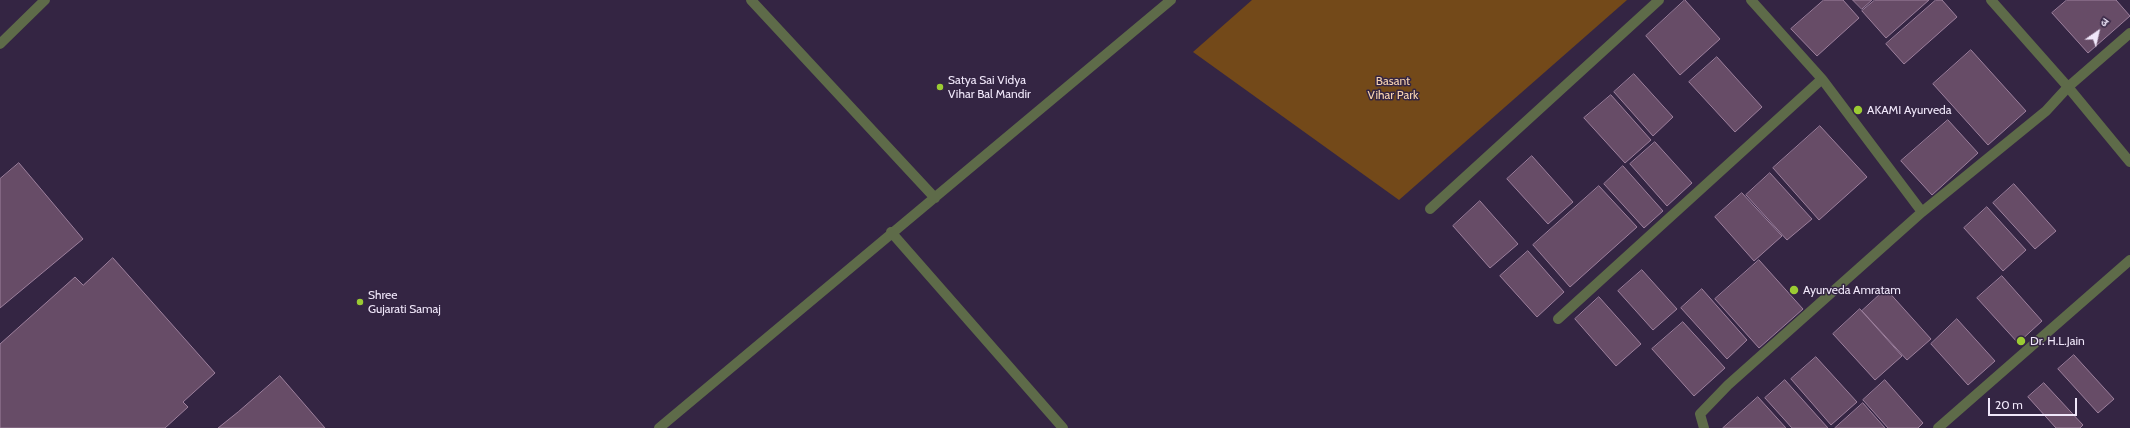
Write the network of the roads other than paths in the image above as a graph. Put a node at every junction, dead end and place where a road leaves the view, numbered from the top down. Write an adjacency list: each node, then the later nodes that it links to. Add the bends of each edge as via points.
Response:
1 (45, 0): 8 (street)
2 (751, 0): 12 (street)
3 (1171, 0): 12 (street)
4 (1659, 0): 13 (street)
5 (1751, 0): 9 (street)
6 (1991, 0): 10 (street)
7 (2130, 33): 10 (street)
8 (0, 44)
9 (1822, 79): 14 (street); 17 (street)
10 (2068, 87): 11 (street); 14 (street, via 2046,110)
11 (2130, 162)
12 (935, 198): 15 (street)
13 (1430, 209)
14 (1922, 212): 20 (street, via 1728,385 1700,414)
15 (891, 232): 18 (street); 19 (street)
16 (2130, 260): 21 (street)
17 (1558, 319)
18 (659, 428)
19 (1062, 428)
20 (1704, 428)
21 (1938, 428)

